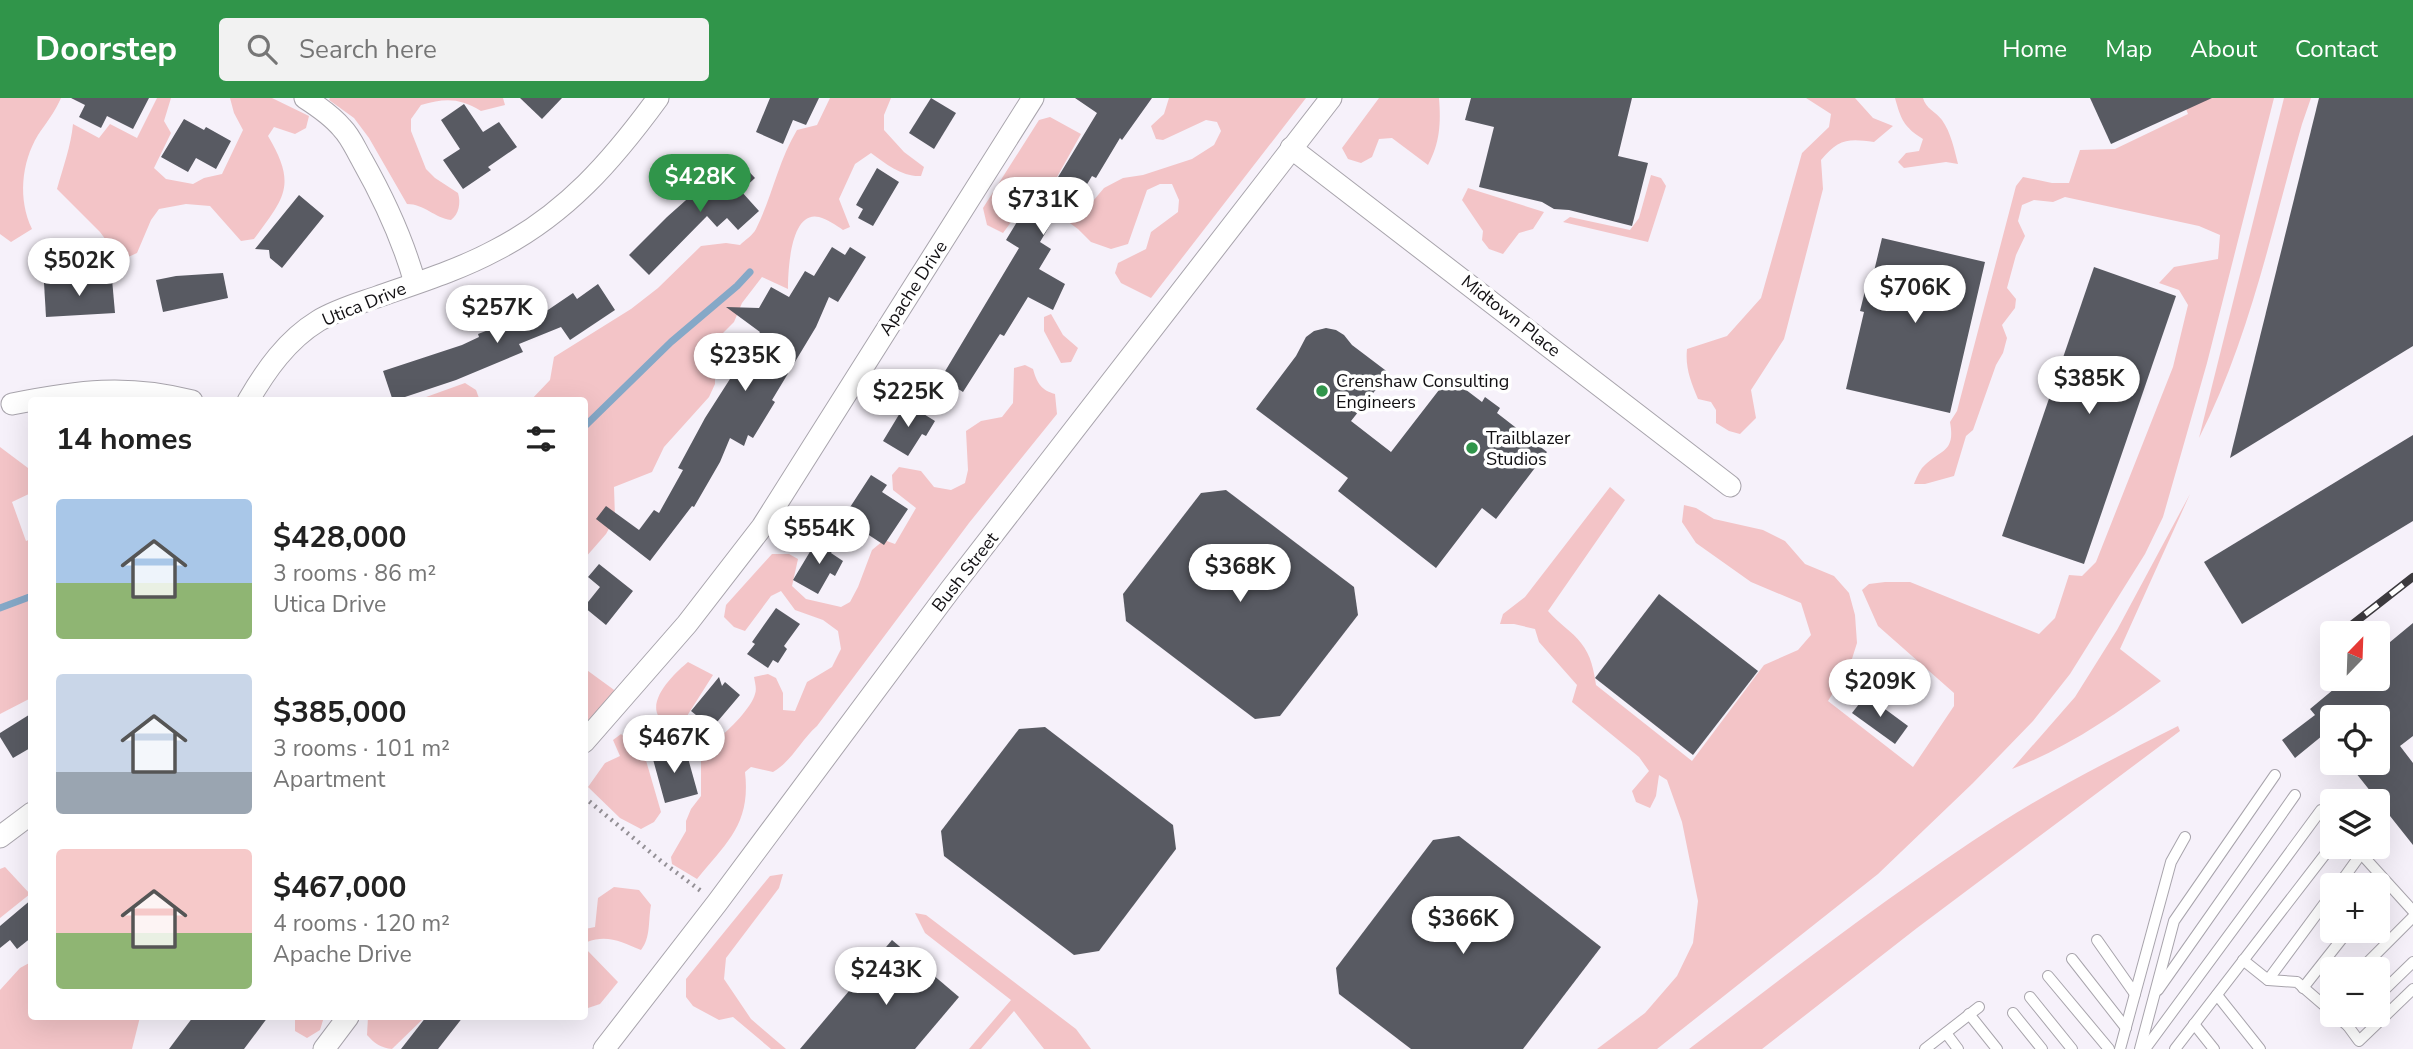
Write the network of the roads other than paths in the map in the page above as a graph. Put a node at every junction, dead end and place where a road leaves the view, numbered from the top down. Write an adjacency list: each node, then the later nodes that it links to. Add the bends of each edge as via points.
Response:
1 (305, 98): 6 (street, via 326,112 351,141 379,190 407,253)
2 (657, 98): 6 (street, Utica Drive, via 591,180 551,217 494,251)
3 (1033, 98): 13 (street, Apache Drive, via 762,527 687,624)
4 (1331, 98): 5 (street, Bush Street)
5 (1291, 148): 12 (street, Midtown Place); 53 (street, Bush Street)
6 (415, 284): 9 (street, Utica Drive, via 316,322 270,366)
7 (47, 397): 8 (street, via 103,390)
8 (172, 397)
9 (251, 397)
10 (28, 401): 11 (street)
11 (12, 404)
12 (1730, 486)
13 (588, 737)
14 (2275, 775): 40 (lane, via 2174,921)
15 (2295, 795): 40 (lane)
16 (2320, 811): 62 (lane)
17 (28, 816): 18 (street)
18 (0, 837)
19 (2185, 837): 38 (lane, via 2171,862)
20 (2321, 859): 31 (lane)
21 (2365, 859): 22 (lane)
22 (2378, 873)
23 (2390, 886): 25 (lane)
24 (2320, 910): 34 (lane)
25 (2413, 911)
26 (2413, 917): 29 (lane)
27 (2097, 940): 38 (lane)
28 (2339, 943): 36 (lane)
29 (2373, 957)
30 (2072, 959): 49 (lane)
31 (2243, 960): 34 (lane); 39 (lane)
32 (2413, 962): 35 (lane)
33 (2048, 976): 59 (lane)
34 (2268, 980): 36 (lane, via 2297,982)
35 (2390, 984)
36 (2303, 988): 42 (lane)
37 (2413, 989): 43 (lane)
38 (2135, 994): 49 (lane)
39 (2217, 995): 46 (lane); 64 (lane)
40 (2154, 996): 61 (lane)
41 (2030, 997): 58 (lane)
42 (2320, 1002)
43 (2390, 1011)
44 (2013, 1013): 57 (lane)
45 (346, 1020): 52 (street)
46 (2194, 1024): 51 (lane); 63 (lane)
47 (2349, 1027): 48 (lane, via 2359,1041)
48 (2374, 1027)
49 (2126, 1028): 60 (lane)
50 (1946, 1032): 54 (lane); 55 (lane); 56 (lane, via 1974,1010)
51 (2179, 1047)
52 (324, 1049)
53 (604, 1049)
54 (1924, 1049)
55 (1958, 1049)
56 (1997, 1049)
57 (2042, 1049)
58 (2072, 1049)
59 (2109, 1049)
60 (2120, 1049)
61 (2140, 1049)
62 (2145, 1049)
63 (2214, 1049)
64 (2260, 1049)

